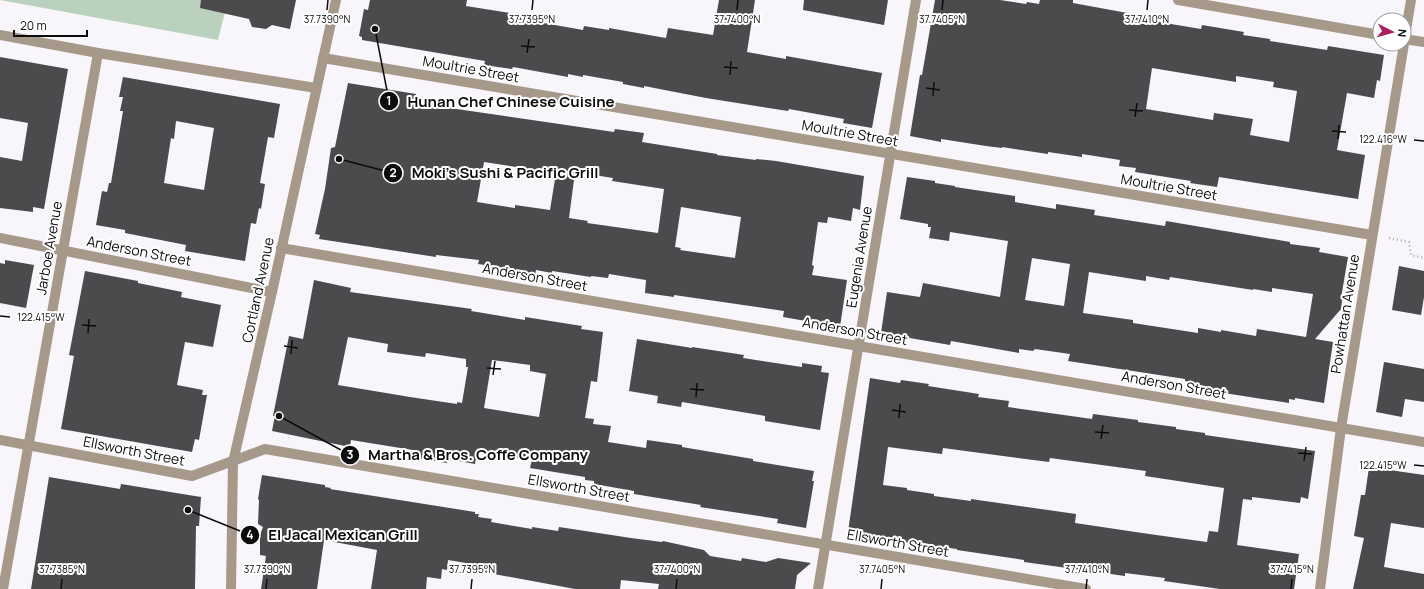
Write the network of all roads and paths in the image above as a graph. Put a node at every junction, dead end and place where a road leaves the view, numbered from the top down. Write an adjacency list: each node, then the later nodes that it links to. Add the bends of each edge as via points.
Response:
1 (336, 0): 12 (street, Cortland Avenue)
2 (916, 0): 14 (street, Eugenia Avenue)
3 (1178, 0): 6 (street)
4 (1411, 0): 5 (street, Powhattan Avenue)
5 (1409, 12)
6 (1372, 34)
7 (0, 35): 11 (street)
8 (1412, 40): 9 (street)
9 (1424, 42)
10 (1402, 52): 15 (street, Powhattan Avenue)
11 (98, 53): 13 (street); 19 (street, Jarboe Avenue)
12 (323, 58): 13 (street, Cortland Avenue); 14 (street, Moultrie Street)
13 (316, 88): 18 (street, Cortland Avenue)
14 (890, 154): 15 (street, Moultrie Street); 22 (street, Eugenia Avenue)
15 (1372, 235): 23 (street, Powhattan Avenue)
16 (0, 238): 19 (street, Anderson Street)
17 (1410, 242): 20 (path, via 1411,255)
18 (281, 248): 21 (street, Cortland Avenue); 22 (street, Anderson Street)
19 (63, 250): 21 (street, Anderson Street); 26 (street, Jarboe Avenue)
20 (1424, 258)
21 (272, 292): 27 (street, Cortland Avenue)
22 (858, 346): 23 (street, Anderson Street); 28 (street, Eugenia Avenue)
23 (1341, 428): 25 (street, Anderson Street); 33 (street, Powhattan Avenue)
24 (0, 440): 26 (street, Ellsworth Street)
25 (1424, 442)
26 (28, 445): 27 (street, Ellsworth Street, via 192,476); 29 (street, Jarboe Avenue)
27 (232, 462): 28 (street, Ellsworth Street, via 266,449); 30 (street, Cortland Avenue)
28 (825, 544): 31 (street, Eugenia Avenue); 32 (street, Ellsworth Street)
29 (3, 589)
30 (231, 589)
31 (818, 589)
32 (1086, 589)
33 (1320, 589)

